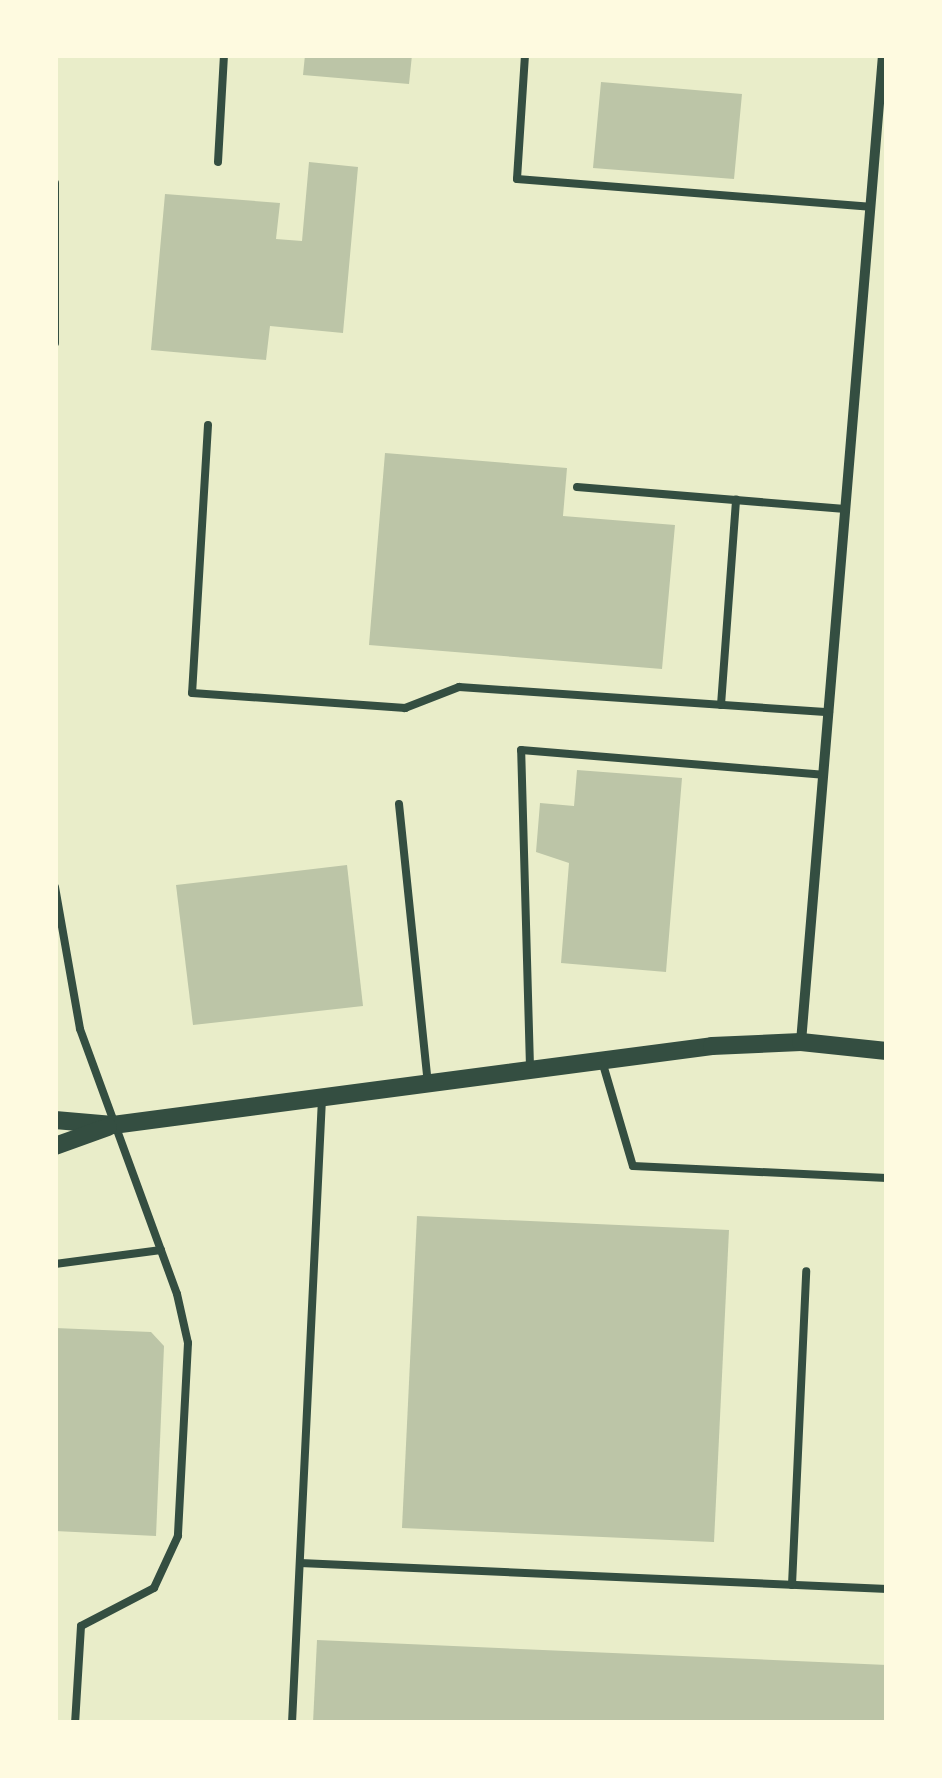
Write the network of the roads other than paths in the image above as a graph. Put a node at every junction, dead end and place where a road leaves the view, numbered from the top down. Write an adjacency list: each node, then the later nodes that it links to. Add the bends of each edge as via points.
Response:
1 (224, 55): 4 (lane)
2 (525, 55): 6 (lane, via 517,179)
3 (883, 55): 6 (street)
4 (218, 162)
5 (55, 183): 7 (lane)
6 (870, 208): 11 (street)
7 (55, 343)
8 (208, 425): 12 (lane, via 192,693 405,708 460,687)
9 (576, 487): 10 (lane)
10 (736, 500): 11 (lane); 12 (lane)
11 (845, 509): 13 (street)
12 (721, 705): 13 (lane)
13 (829, 712): 14 (street)
14 (823, 775): 17 (street); 20 (lane, via 521,750)
15 (399, 804): 21 (lane)
16 (55, 887): 24 (lane, via 80,1030)
17 (801, 1042): 18 (street); 19 (street)
18 (887, 1051)
19 (602, 1061): 20 (street); 26 (lane, via 633,1166)
20 (530, 1070): 21 (street)
21 (428, 1084): 22 (street)
22 (322, 1098): 24 (street); 30 (lane)
23 (55, 1120): 24 (street)
24 (113, 1125): 25 (street); 27 (lane)
25 (55, 1146)
26 (887, 1178)
27 (161, 1250): 28 (lane); 33 (lane, via 188,1343 178,1536 154,1588 81,1626)
28 (55, 1264)
29 (806, 1270): 31 (lane)
30 (300, 1563): 31 (lane); 34 (lane)
31 (792, 1585): 32 (lane)
32 (887, 1589)
33 (75, 1723)
34 (292, 1723)

